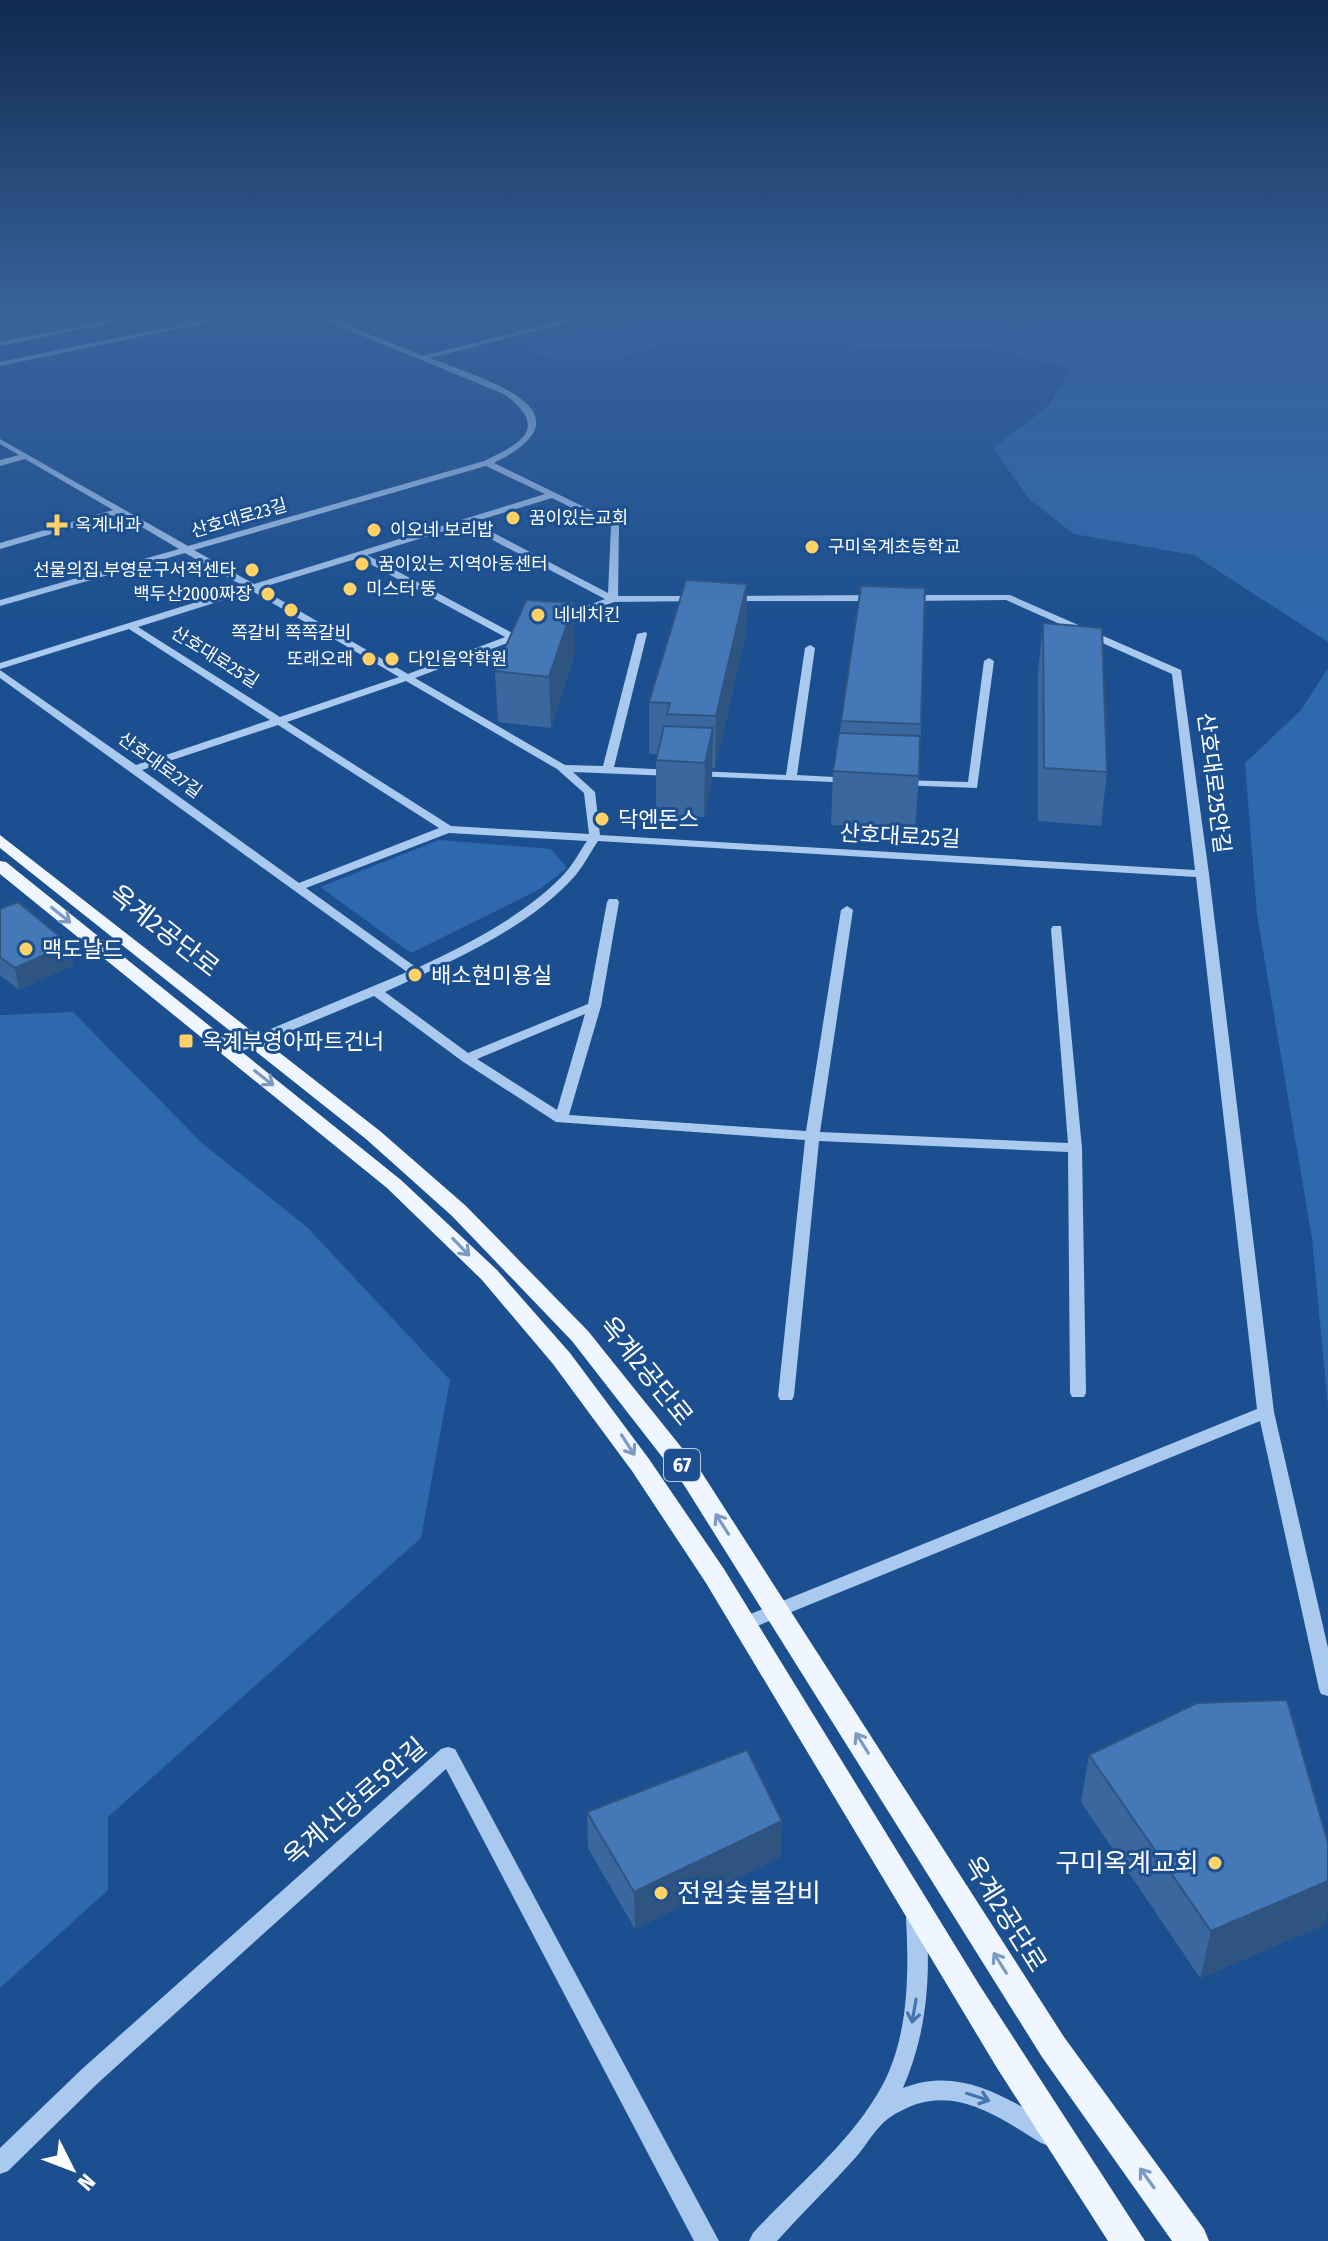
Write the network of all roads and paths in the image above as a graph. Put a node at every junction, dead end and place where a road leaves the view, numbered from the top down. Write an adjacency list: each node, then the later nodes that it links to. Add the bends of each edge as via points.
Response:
1 (535, 421): 5 (street, 산호대로23길, via 525,441)
2 (0, 441): 3 (street)
3 (26, 456): 4 (street); 7 (street)
4 (0, 463)
5 (487, 463): 6 (street); 10 (street, 산호대로23길)
6 (552, 495): 8 (street, 산호대로25길); 13 (street, via 616,526)
7 (121, 511): 9 (street); 10 (street)
8 (465, 522): 11 (street, 산호대로25길); 13 (street)
9 (0, 546)
10 (187, 550): 12 (street); 16 (street, 산호대로23길)
11 (360, 555): 12 (street, 산호대로25길); 19 (street)
12 (252, 588): 17 (street, 산호대로25길); 24 (street)
13 (613, 599): 14 (street); 19 (street)
14 (708, 599)
15 (723, 599): 36 (street, 산호대로25안길, via 1007,597 1177,672)
16 (0, 603)
17 (130, 626): 22 (street, 산호대로25길); 25 (street, 산호대로25길)
18 (642, 634): 28 (street)
19 (513, 637): 24 (street)
20 (810, 648): 29 (street)
21 (989, 661): 31 (street, via 973,786)
22 (0, 666)
23 (0, 673): 27 (street, 산호대로27길)
24 (406, 678): 25 (street); 26 (street)
25 (281, 720): 27 (street); 32 (street, 산호대로25길)
26 (561, 767): 28 (street); 33 (street, via 589,792)
27 (136, 769): 37 (street, 산호대로27길)
28 (608, 770): 29 (street)
29 (791, 778): 30 (street)
30 (867, 781)
31 (882, 782)
32 (448, 829): 33 (street, 산호대로25길); 37 (street)
33 (595, 838): 36 (street, 산호대로25길); 41 (street, via 578,866 517,920)
34 (0, 840): 44 (main road, 옥계2공단로 / 67)
35 (0, 866): 45 (main road, 67, one-way to 45)
36 (1203, 874): 52 (street, 산호대로25안길)
37 (298, 887): 41 (street, 산호대로27길)
38 (613, 902): 43 (street)
39 (847, 910): 48 (street)
40 (1057, 929): 49 (street)
41 (415, 972): 42 (street)
42 (374, 990): 44 (street); 46 (street)
43 (594, 1006): 46 (street); 47 (street)
44 (254, 1041): 45 (street); 53 (main road, 옥계2공단로 / 67, one-way to 44, via 693,1479 580,1336 459,1211)
45 (230, 1051): 54 (main road, 67, one-way to 54, via 394,1184 519,1306 622,1436)
46 (467, 1058): 47 (street)
47 (561, 1119): 48 (street)
48 (812, 1136): 49 (street); 51 (street)
49 (1075, 1148): 50 (street)
50 (1078, 1393)
51 (786, 1396)
52 (1266, 1412): 53 (street); 55 (street, 산호대로25안길)
53 (778, 1611): 54 (street); 63 (main road, 옥계2공단로 / 67, one-way to 53, via 1053,2047)
54 (744, 1624): 56 (main road, 67)
55 (1328, 1689)
56 (915, 1906): 57 (street, one-way to 57, via 921,1970 913,2019); 58 (main road, 67)
57 (878, 2112): 58 (street, one-way to 58, via 922,2091 955,2089 992,2101); 61 (street)
58 (1065, 2144): 62 (main road, 67)
59 (0, 2163): 60 (street, 옥계신당로5안길, via 101,2065 448,1755)
60 (707, 2241)
61 (761, 2241)
62 (1128, 2241)
63 (1192, 2241)

